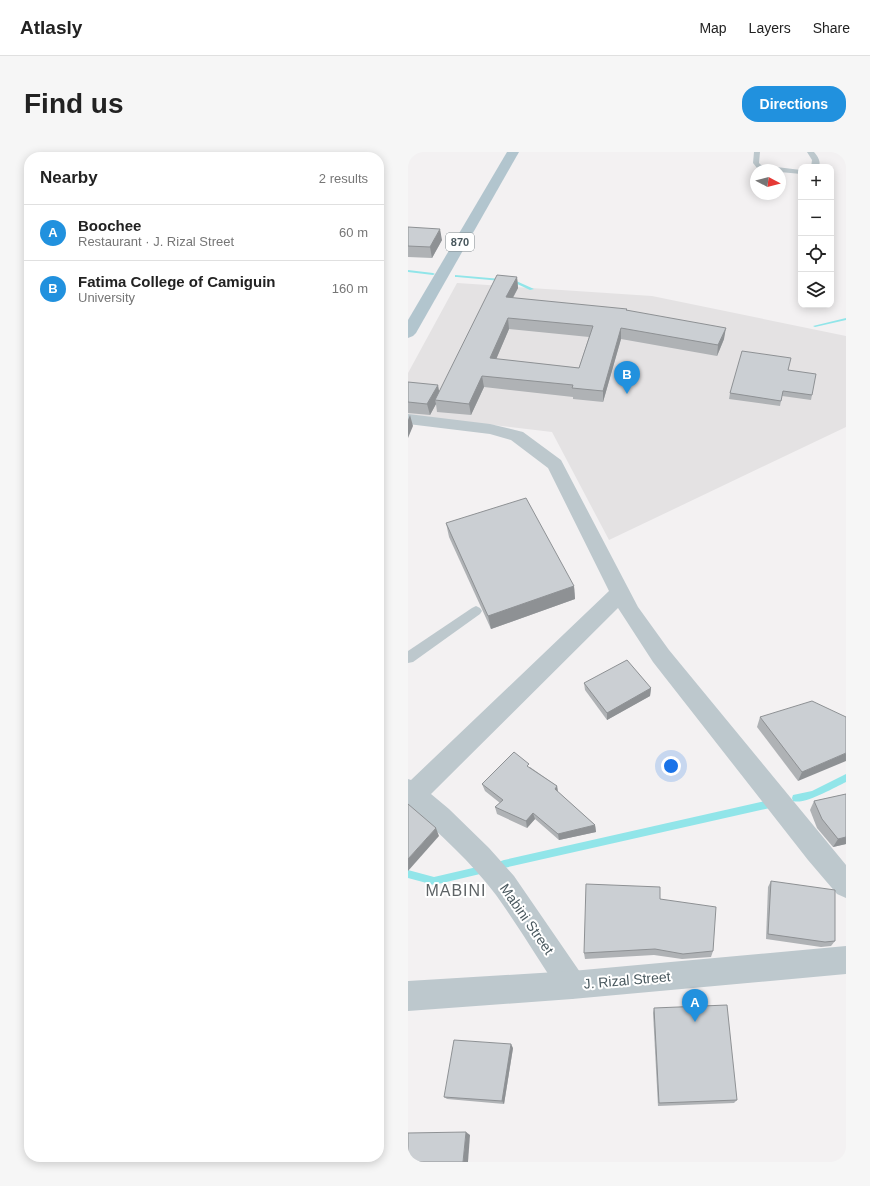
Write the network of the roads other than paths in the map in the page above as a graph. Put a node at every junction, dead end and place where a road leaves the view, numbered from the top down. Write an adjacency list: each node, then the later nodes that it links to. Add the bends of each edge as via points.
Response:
1 (512, 152): 8 (main road, 870)
2 (757, 152): 4 (lane)
3 (810, 152): 5 (lane)
4 (757, 164)
5 (816, 164)
6 (786, 171): 7 (lane)
7 (798, 172)
8 (408, 332)
9 (408, 419): 10 (street, via 490,429 517,436 555,464)
10 (620, 593): 13 (street); 14 (street, via 661,656)
11 (476, 611): 12 (lane)
12 (408, 658)
13 (411, 792): 16 (street, Mabini Street, via 480,857 505,885)
14 (846, 885)
15 (846, 960): 16 (street, J. Rizal Street)
16 (572, 985): 17 (street, J. Rizal Street)
17 (408, 996)

